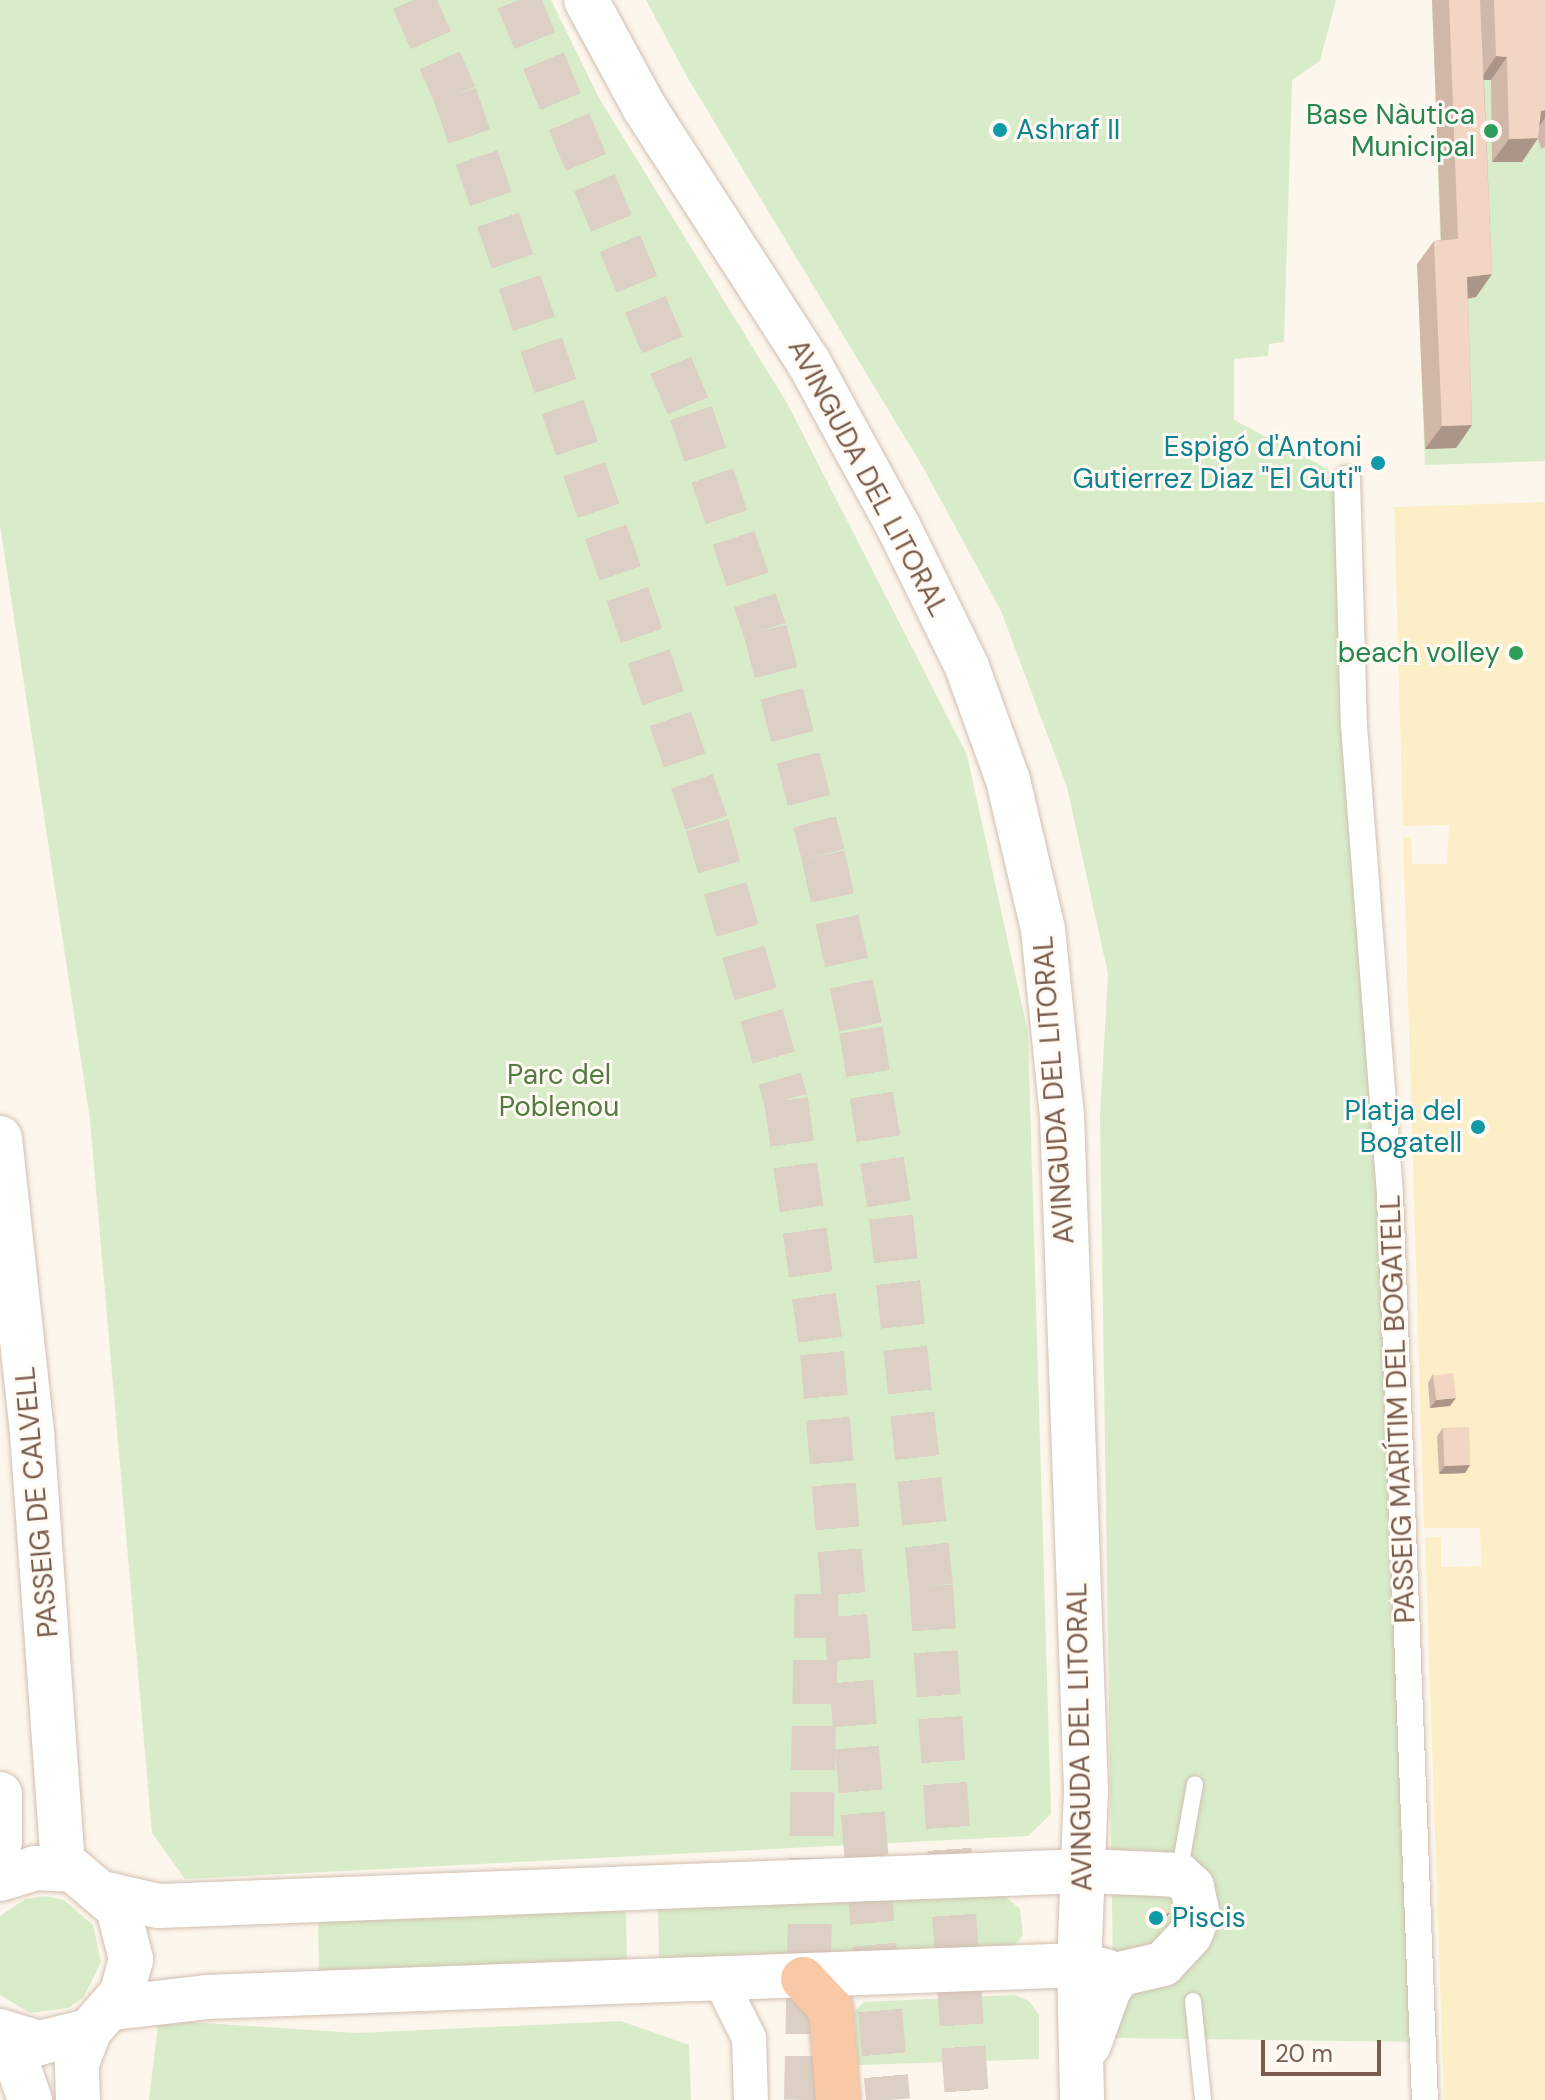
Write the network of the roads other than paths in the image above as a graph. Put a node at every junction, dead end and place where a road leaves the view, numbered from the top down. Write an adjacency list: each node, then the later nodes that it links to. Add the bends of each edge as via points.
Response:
1 (586, 0): 8 (main road, AVINGUDA DEL LITORAL, via 644,107 808,361 899,528 967,667 1008,780 1043,929 1062,1116)
2 (1347, 479): 24 (street, PASSEIG MARÍTIM DEL BOGATELL, via 1354,726 1390,1194)
3 (0, 1138): 7 (main road, PASSEIG DE CALVELL, via 32,1433)
4 (1195, 1784): 9 (lane)
5 (0, 1794): 6 (main road)
6 (0, 1842)
7 (63, 1866): 10 (main road); 11 (main road)
8 (1084, 1871): 9 (main road); 11 (main road, via 159,1906); 12 (main road, AVINGUDA DEL LITORAL)
9 (1179, 1875): 12 (main road, via 1192,1887 1198,1916 1190,1935 1163,1964)
10 (0, 1879)
11 (106, 1894): 16 (main road, via 125,1924 131,1959)
12 (1099, 1969): 13 (main road); 18 (main road, via 1109,1989)
13 (803, 1979): 14 (main road); 22 (highway, via 831,2009)
14 (721, 1982): 16 (main road, via 206,1997); 21 (street, via 749,2038)
15 (1193, 2001): 23 (lane)
16 (101, 2020): 17 (main road, via 39,2043); 20 (main road, via 77,2063)
17 (0, 2034): 19 (main road, via 15,2057)
18 (1082, 2081)
19 (30, 2100)
20 (78, 2100)
21 (751, 2100)
22 (838, 2100)
23 (1203, 2100)
24 (1425, 2100)

